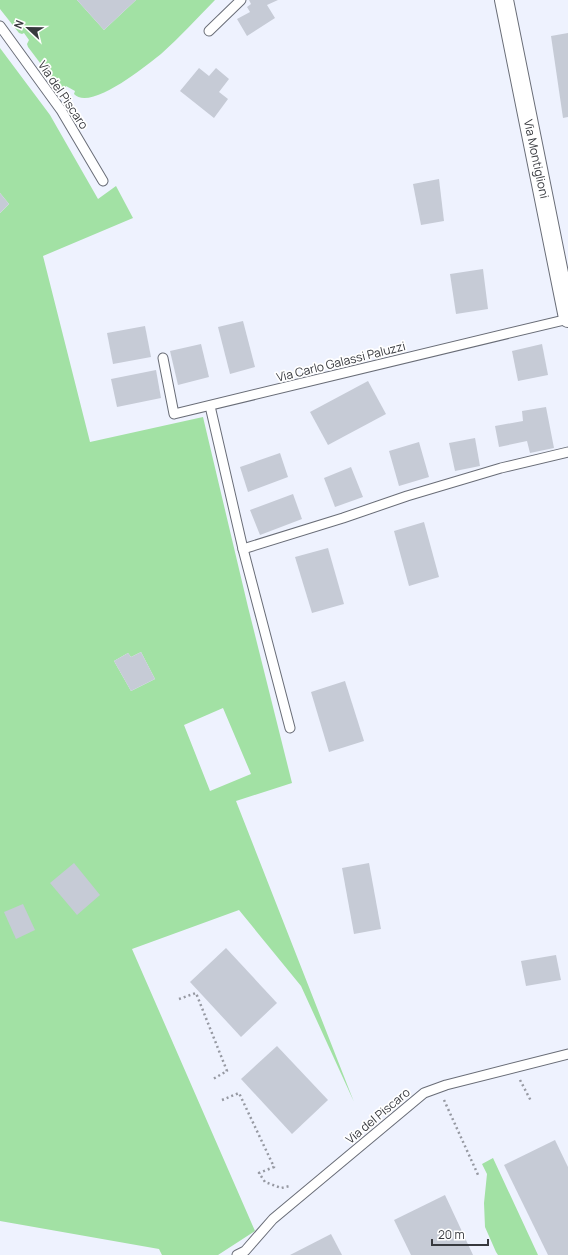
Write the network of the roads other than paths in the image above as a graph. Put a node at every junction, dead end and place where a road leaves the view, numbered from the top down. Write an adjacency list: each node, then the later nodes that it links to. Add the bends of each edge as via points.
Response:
1 (241, 0): 4 (lane)
2 (504, 0): 6 (street, Via Montiglioni)
3 (0, 26): 5 (lane, Via del Piscaro, via 62,110)
4 (209, 31)
5 (103, 181)
6 (568, 318): 8 (lane, Via Carlo Galassi Paluzzi)
7 (163, 358): 8 (lane, Via Carlo Galassi Paluzzi, via 174,414)
8 (210, 406): 10 (lane)
9 (568, 452): 10 (lane, via 501,468 407,496)
10 (244, 549): 11 (lane)
11 (290, 728)
12 (568, 1054): 13 (lane, Via del Piscaro, via 424,1093 273,1219 245,1251)
13 (237, 1255)

